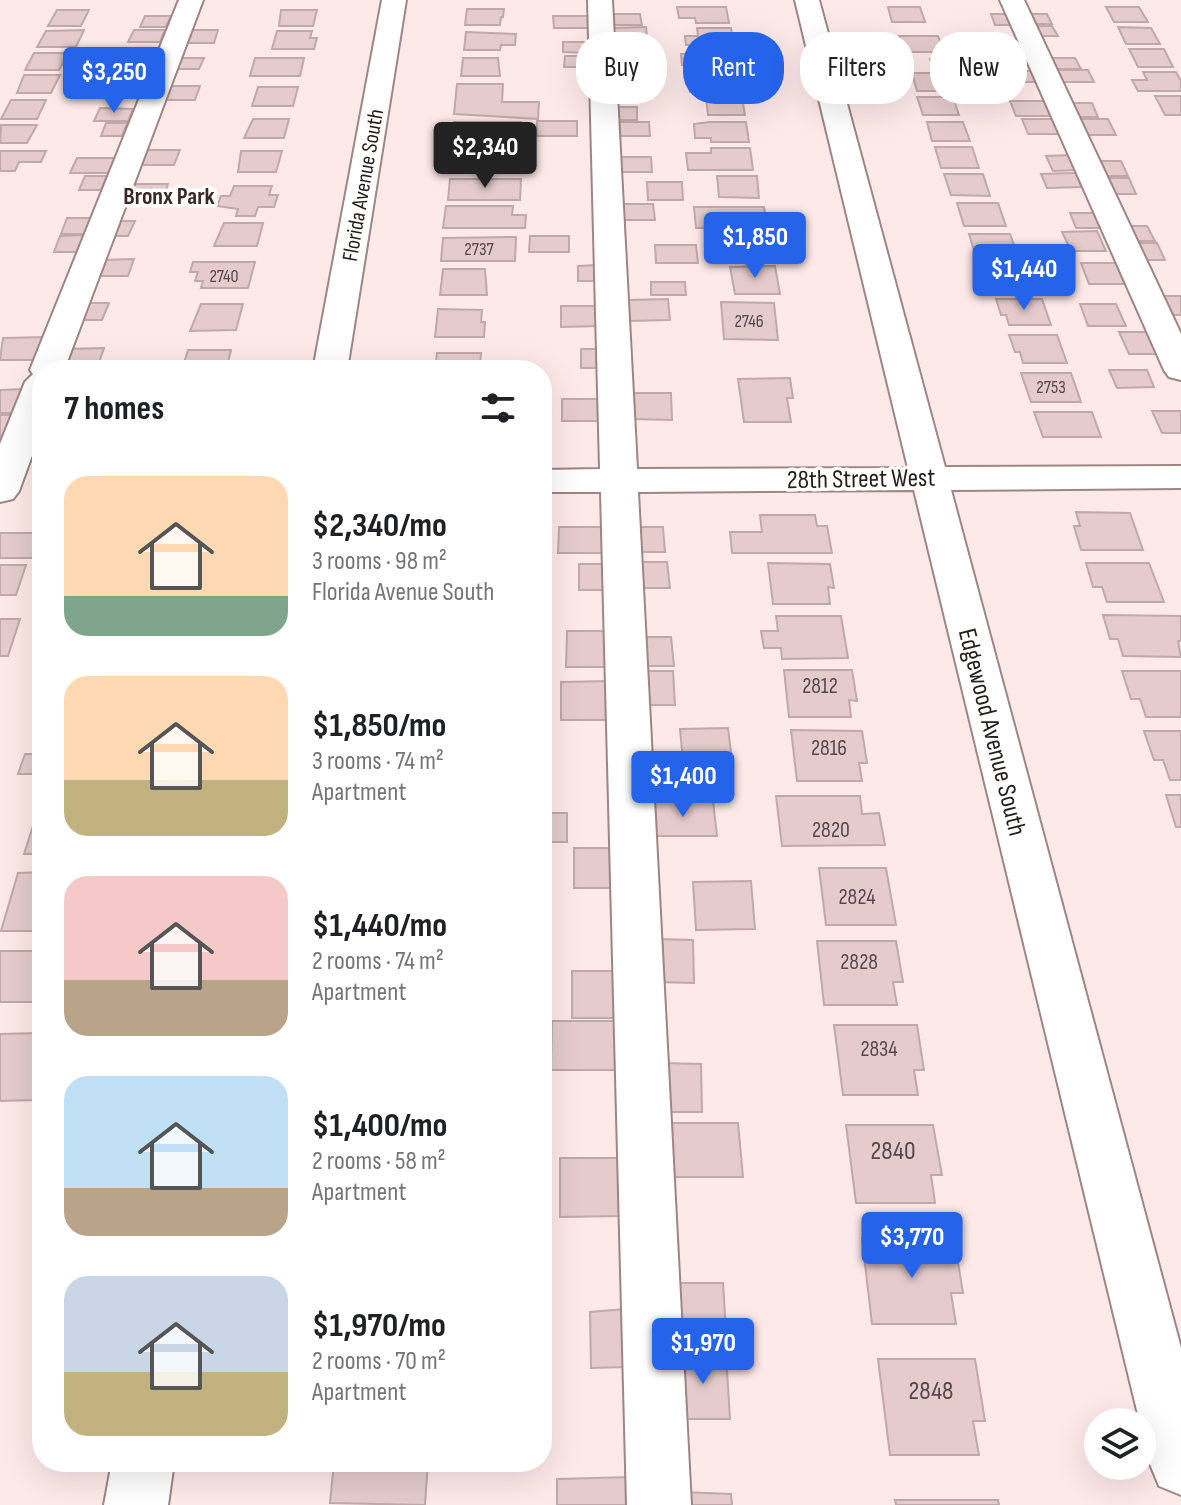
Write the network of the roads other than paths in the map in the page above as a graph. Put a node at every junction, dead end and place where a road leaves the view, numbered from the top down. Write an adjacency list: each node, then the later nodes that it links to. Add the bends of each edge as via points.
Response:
1 (191, 0): 6 (street)
2 (394, 0): 7 (street, Florida Avenue South)
3 (600, 0): 13 (street)
4 (807, 0): 11 (street, Edgewood Avenue South)
5 (1012, 0): 8 (street)
6 (51, 360)
7 (332, 360)
8 (1181, 370)
9 (32, 407): 15 (street)
10 (1181, 477): 11 (street, 28th Street West)
11 (928, 478): 13 (street, 28th Street West); 16 (street, Edgewood Avenue South)
12 (552, 481): 13 (street, 28th Street West)
13 (619, 481): 19 (street)
14 (32, 483): 15 (street)
15 (1, 485)
16 (1181, 1464)
17 (141, 1472): 18 (street)
18 (136, 1505)
19 (659, 1505)

